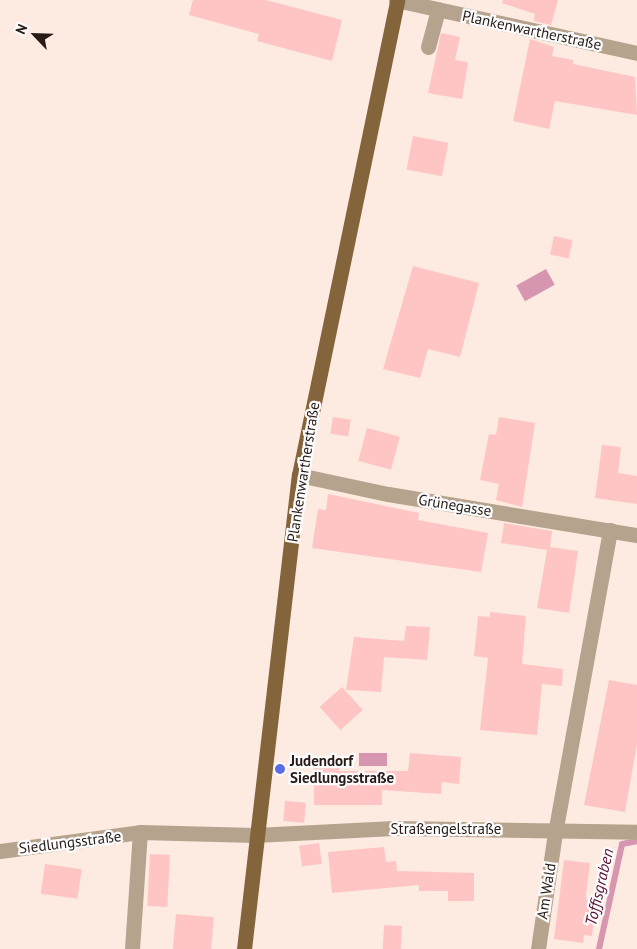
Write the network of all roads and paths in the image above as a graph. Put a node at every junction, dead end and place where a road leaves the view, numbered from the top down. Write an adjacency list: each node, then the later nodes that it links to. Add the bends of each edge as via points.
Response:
1 (397, 0): 2 (street, Plankenwartherstraße); 5 (main road, Plankenwartherstraße)
2 (438, 9): 3 (street); 4 (street, Plankenwartherstraße)
3 (428, 47)
4 (637, 53)
5 (300, 474): 6 (street, Grünegasse, via 388,494); 11 (main road, Plankenwartherstraße)
6 (610, 530): 7 (street, Grünegasse); 10 (street)
7 (637, 534)
8 (140, 832): 11 (street, Siedlungsstraße); 12 (street, Siedlungsstraße); 13 (street, Siedlungsstraße)
9 (637, 832): 10 (street, Straßengelstraße)
10 (555, 833): 11 (street, Straßengelstraße, via 394,828); 15 (street, Am Wald)
11 (255, 835): 14 (main road, Plankenwartherstraße)
12 (0, 851)
13 (132, 949)
14 (244, 949)
15 (538, 949)

